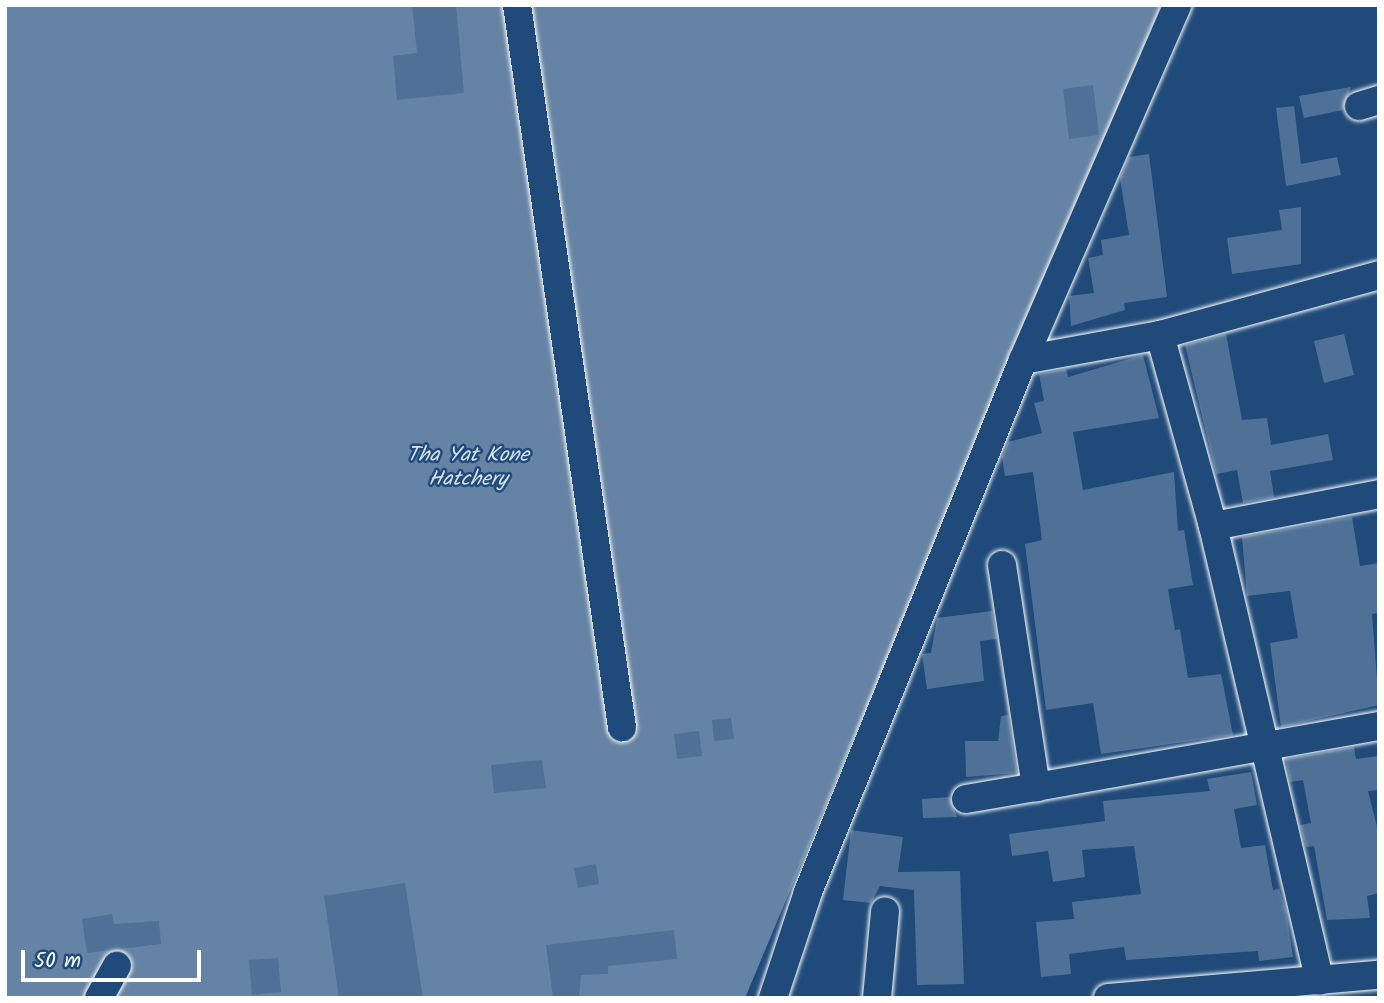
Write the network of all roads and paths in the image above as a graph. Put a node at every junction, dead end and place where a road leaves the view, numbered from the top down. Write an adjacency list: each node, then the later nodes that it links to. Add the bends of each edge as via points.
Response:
1 (517, 5): 10 (street)
2 (1177, 5): 5 (street)
3 (1379, 275): 4 (street)
4 (1160, 335): 5 (street); 7 (street)
5 (1023, 360): 19 (street, via 808,892)
6 (1379, 494): 7 (street)
7 (1213, 526): 11 (street)
8 (1002, 565): 12 (street)
9 (1379, 726): 11 (street)
10 (621, 727)
11 (1267, 750): 12 (street); 17 (street)
12 (1036, 787): 13 (street)
13 (966, 799)
14 (885, 911): 20 (street)
15 (117, 966): 18 (street)
16 (1379, 975): 17 (street)
17 (1320, 981): 21 (street)
18 (99, 998)
19 (773, 998)
20 (877, 998)
21 (1108, 998)

